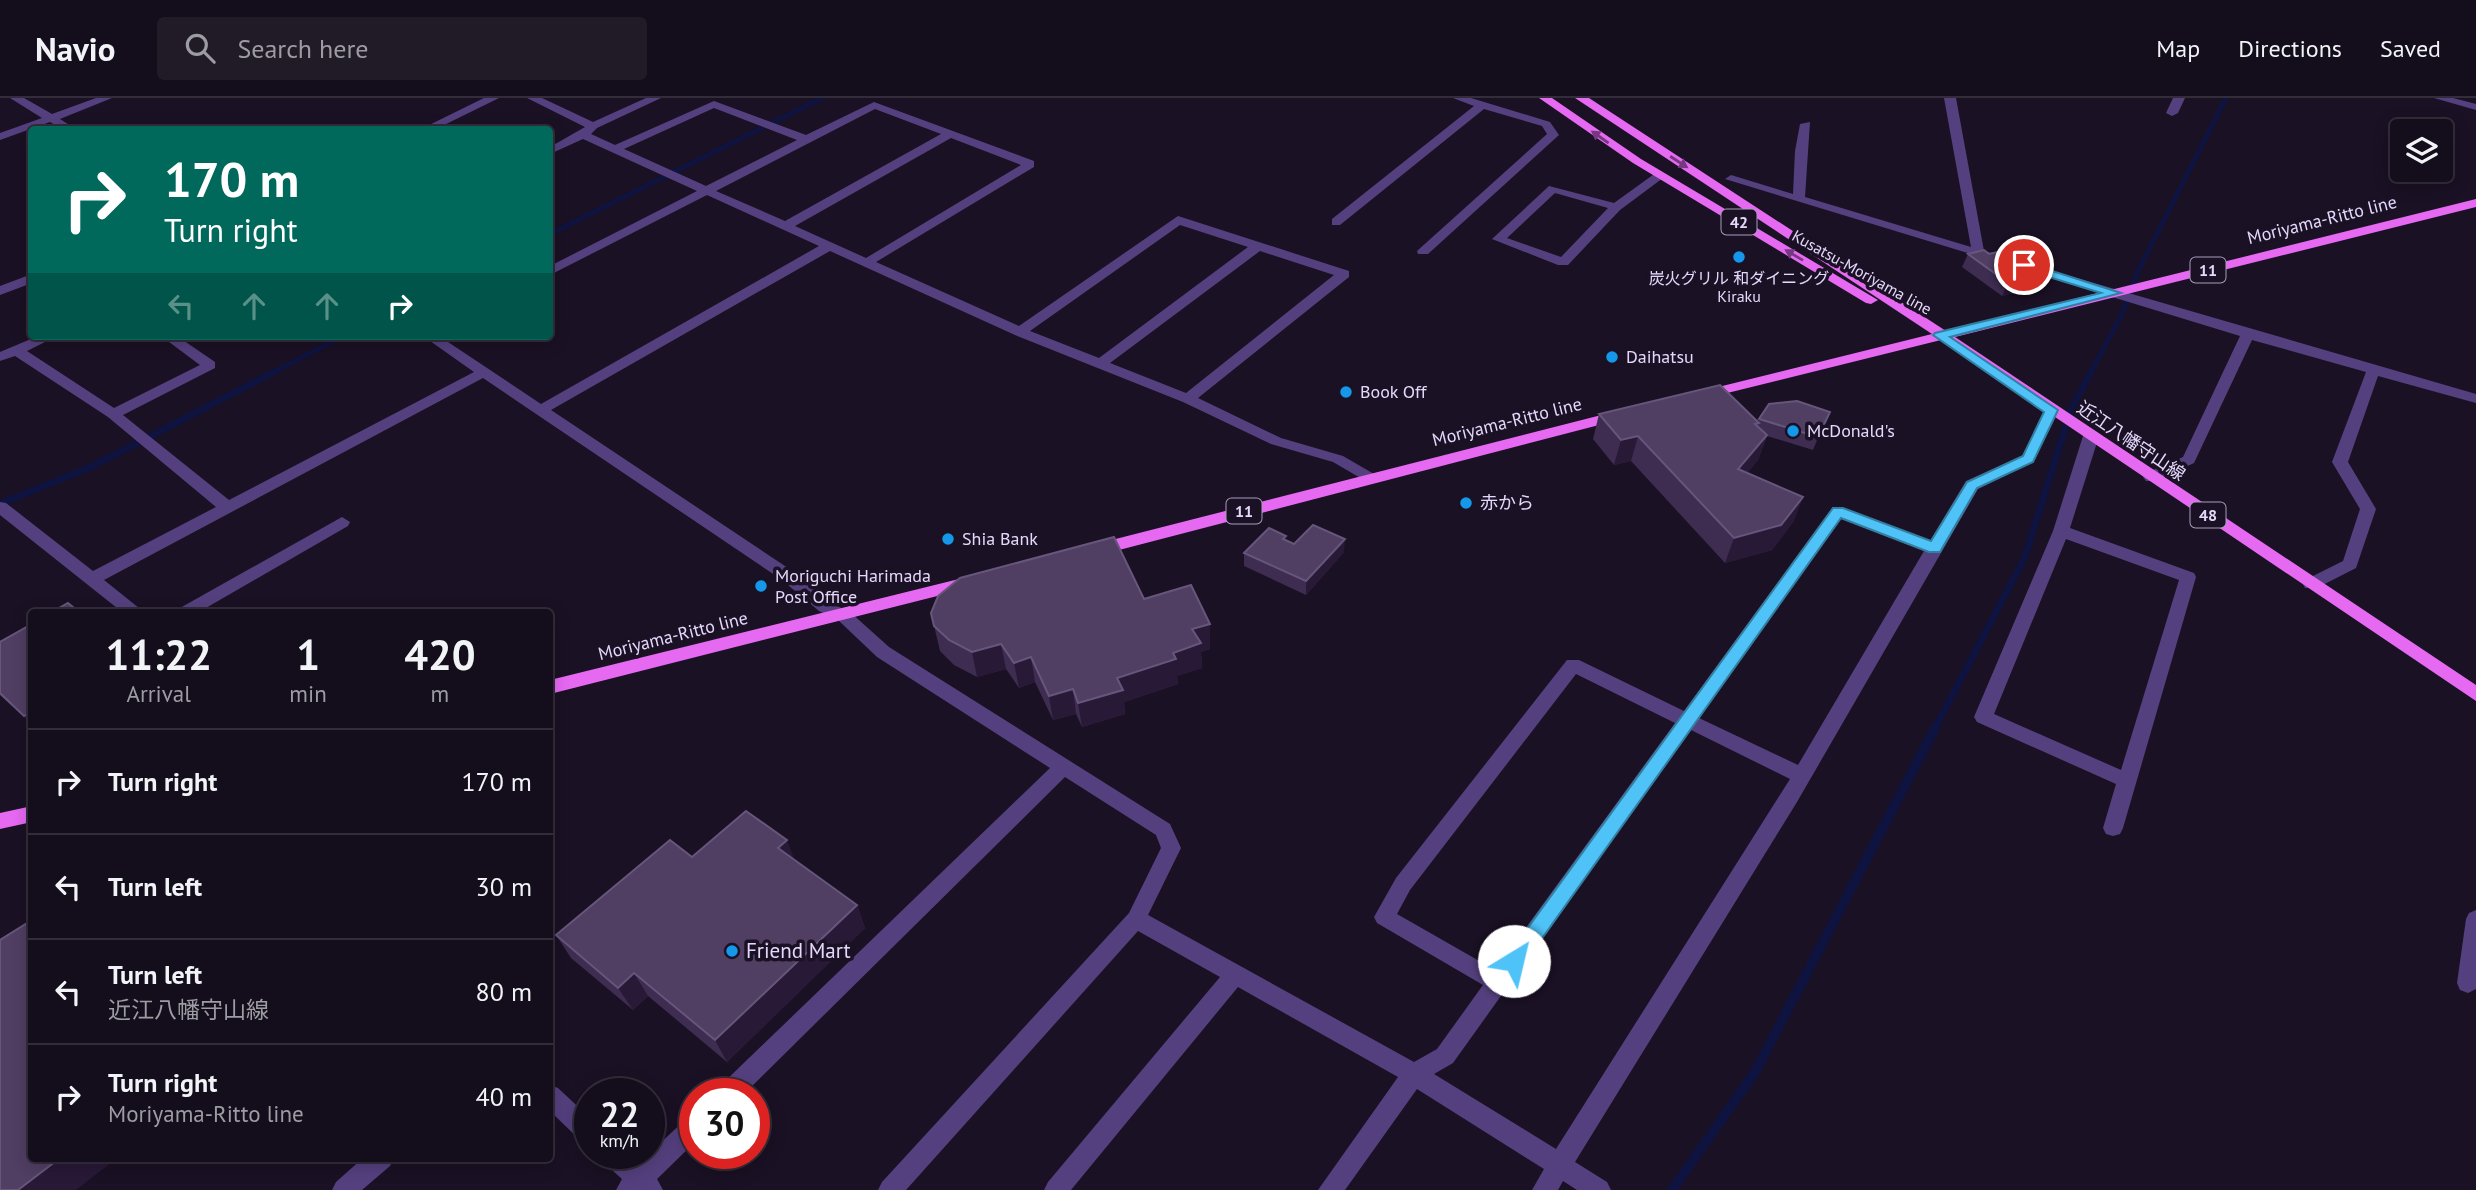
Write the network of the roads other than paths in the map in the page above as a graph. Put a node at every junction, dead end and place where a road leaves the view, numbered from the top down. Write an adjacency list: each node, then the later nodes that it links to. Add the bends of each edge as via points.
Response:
1 (16, 98): 15 (street)
2 (106, 98): 15 (street)
3 (492, 98): 18 (street)
4 (533, 98): 19 (street)
5 (655, 98): 19 (street)
6 (1459, 98): 12 (street)
7 (1545, 98): 25 (main road, Kusatsu-Moriyama line / 42, one-way to 7)
8 (1581, 98): 44 (main road, Kusatsu-Moriyama line / 42, one-way to 44)
9 (1950, 98): 36 (street)
10 (2179, 98): 14 (street)
11 (2440, 98): 13 (street)
12 (1482, 105): 31 (street); 35 (street, via 1546,124 1553,135)
13 (2476, 107)
14 (2172, 113)
15 (50, 117): 17 (street); 21 (street)
16 (1806, 124): 28 (street)
17 (65, 126)
18 (432, 126)
19 (588, 130): 23 (street); 24 (street)
20 (951, 133): 22 (street, via 874,105); 32 (street); 37 (street, via 1030,164)
21 (0, 136)
22 (807, 140): 23 (street, via 714,104); 27 (street)
23 (618, 148): 27 (street)
24 (553, 149)
25 (1661, 175): 30 (street); 44 (main road, Kusatsu-Moriyama line / 42, one-way to 25, via 1865,297)
26 (1731, 179): 28 (street)
27 (709, 191): 32 (street); 38 (street)
28 (1799, 199): 36 (street)
29 (2476, 203): 41 (main road, Moriyama-Ritto line / 11)
30 (1616, 207): 30 (street, via 1563,262 1497,239 1553,189)
31 (1336, 222)
32 (787, 225): 33 (street)
33 (831, 245): 37 (street); 56 (street)
34 (1258, 246): 42 (street, via 1178,220); 50 (street); 53 (street, via 1343,274)
35 (1423, 251)
36 (1978, 252): 41 (street)
37 (868, 262): 42 (street)
38 (553, 269)
39 (28, 280): 40 (street)
40 (0, 291)
41 (2115, 293): 43 (street); 44 (main road, Moriyama-Ritto line / 11)
42 (1020, 332): 50 (street)
43 (2248, 334): 51 (street); 61 (street, via 2189,460)
44 (1940, 335): 54 (main road, Moriyama-Ritto line / 11); 57 (main road, 近江八幡守山線 / 48)
45 (40, 340): 48 (street)
46 (174, 340): 59 (street, via 210,365)
47 (436, 340): 52 (street)
48 (16, 350): 49 (street); 59 (street)
49 (0, 357)
50 (1100, 364): 53 (street)
51 (2373, 371): 55 (street); 71 (street, via 2340,462 2368,509 2350,564)
52 (484, 372): 56 (street); 64 (street)
53 (1188, 399): 62 (street, via 1276,441 1338,459)
54 (1688, 399)
55 (2476, 399)
56 (542, 410): 74 (street)
57 (2052, 410): 60 (main road, 近江八幡守山線 / 48); 67 (street, via 2028,459 1972,485)
58 (1634, 412): 62 (main road, Moriyama-Ritto line / 11)
59 (113, 414): 64 (street)
60 (2091, 436): 61 (main road, 近江八幡守山線 / 48); 66 (street)
61 (2151, 477): 71 (main road, 近江八幡守山線 / 48)
62 (1369, 478): 68 (main road, Moriyama-Ritto line / 11)
63 (0, 507): 69 (street)
64 (228, 508): 69 (street)
65 (342, 522): 73 (street)
66 (2061, 531): 80 (street, via 2188,577); 80 (street, via 1983,717)
67 (1934, 548): 77 (street, via 1838,512); 79 (street)
68 (1086, 552)
69 (92, 579): 72 (street)
70 (978, 580): 74 (main road, Moriyama-Ritto line)
71 (2311, 584): 76 (main road, 近江八幡守山線 / 48)
72 (129, 609)
73 (191, 609)
74 (844, 616): 75 (main road, Moriyama-Ritto line); 78 (street, via 883,652)
75 (553, 686)
76 (2476, 694)
77 (1688, 721): 79 (street); 87 (street); 87 (street, via 1573,665 1403,884 1384,917)
78 (1064, 766): 84 (street, via 1163,830 1171,848); 90 (street)
79 (1801, 776): 95 (street)
80 (2128, 781): 83 (street)
81 (28, 815): 82 (main road)
82 (0, 821)
83 (2113, 828)
84 (1136, 919): 86 (street); 99 (street)
85 (2476, 919): 88 (street)
86 (1236, 973): 89 (street); 100 (street)
87 (1499, 983): 89 (street, via 1444,1056)
88 (2468, 983)
89 (1414, 1074): 95 (street); 101 (street)
90 (744, 1078)
91 (553, 1099): 92 (street)
92 (574, 1119)
93 (679, 1144): 97 (street)
94 (377, 1162): 98 (street)
95 (1560, 1165): 102 (street); 103 (street)
96 (624, 1169): 97 (street)
97 (640, 1187)
98 (344, 1190)
99 (890, 1190)
100 (1056, 1190)
101 (1330, 1190)
102 (1544, 1190)
103 (1599, 1190)

